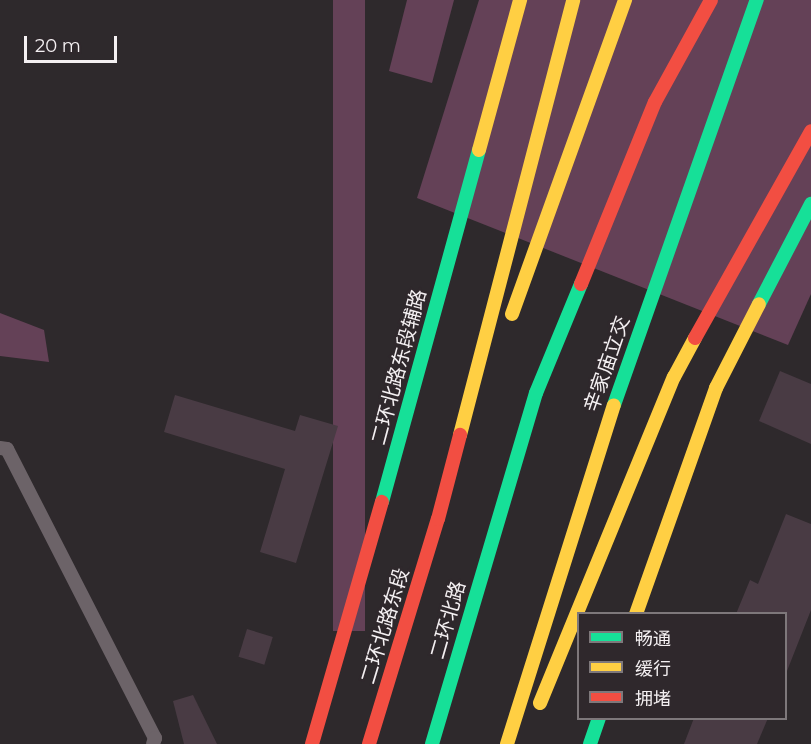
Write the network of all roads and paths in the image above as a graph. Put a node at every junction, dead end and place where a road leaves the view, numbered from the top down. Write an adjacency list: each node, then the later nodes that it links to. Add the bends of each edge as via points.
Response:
1 (520, 0): 18 (main road, 二环北路东段辅路)
2 (573, 0): 11 (main road)
3 (625, 0): 8 (main road)
4 (711, 0): 20 (main road, 二环北路, via 655,102 536,393)
5 (757, 0): 21 (main road, 辛家庙立交, via 627,364)
6 (811, 131): 12 (main road, via 674,377)
7 (811, 204): 13 (main road, via 716,388)
8 (507, 327)
9 (491, 372): 11 (main road)
10 (0, 448): 17 (lane, via 7,449 18,470 155,738)
11 (438, 519): 19 (main road, 二环北路东段)
12 (578, 612)
13 (637, 612)
14 (577, 614): 15 (main road)
15 (537, 712)
16 (598, 720): 22 (main road)
17 (153, 744)
18 (312, 744)
19 (369, 744)
20 (432, 744)
21 (507, 744)
22 (590, 744)

